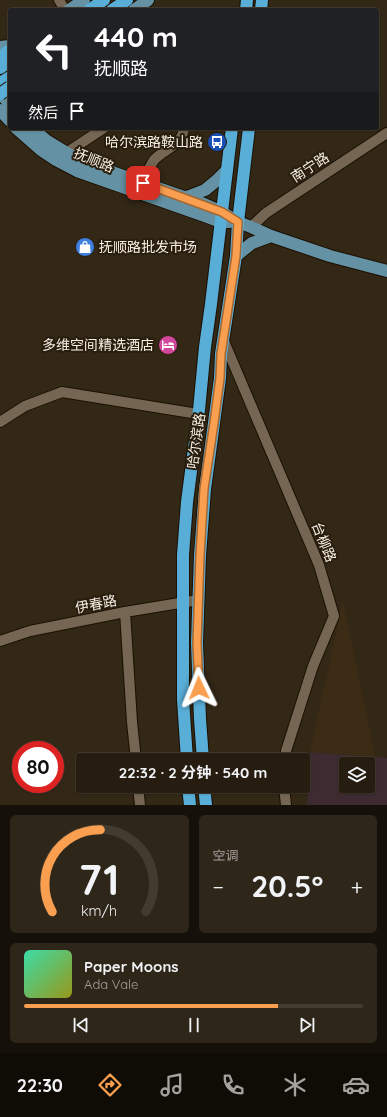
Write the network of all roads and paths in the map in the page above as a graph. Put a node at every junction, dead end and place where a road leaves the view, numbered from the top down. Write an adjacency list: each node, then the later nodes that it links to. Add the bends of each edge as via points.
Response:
1 (84, 0): 5 (main road)
2 (104, 0): 6 (highway)
3 (127, 0): 7 (highway)
4 (148, 0): 8 (main road)
5 (63, 5)
6 (92, 8)
7 (115, 8)
8 (137, 8)
9 (6, 48): 10 (highway)
10 (0, 57)
11 (0, 110): 12 (main road)
12 (8, 119)
13 (18, 130): 20 (main road, 抚顺路, via 41,150)
14 (34, 130): 20 (main road, 抚顺路)
15 (101, 130): 20 (street)
16 (184, 130): 22 (street, via 180,140 154,160)
17 (232, 130): 21 (highway, 哈尔滨路)
18 (249, 130): 25 (highway, 哈尔滨路)
19 (387, 133): 26 (street, 南宁路, via 266,213)
20 (61, 156): 22 (main road, 抚顺路); 24 (main road, 抚顺路, via 77,170)
21 (227, 170): 23 (main road, via 205,190); 24 (highway, 哈尔滨路)
22 (143, 183): 23 (main road, 抚顺路)
23 (184, 198): 24 (main road, 抚顺路)
24 (221, 217): 25 (main road, 抚顺路); 31 (highway, 哈尔滨路)
25 (238, 222): 26 (main road, 抚顺路); 28 (highway, 哈尔滨路)
26 (251, 227): 27 (main road, 抚顺路)
27 (271, 236): 28 (main road, via 252,243); 29 (main road, 抚顺路, via 330,256)
28 (236, 256): 30 (highway, 哈尔滨路)
29 (387, 271)
30 (223, 339): 33 (highway, 哈尔滨路, via 204,489); 40 (street, 台柳路, via 319,565 334,616 313,666)
31 (198, 414): 32 (street, via 62,392 25,406); 34 (highway, 哈尔滨路, via 187,502)
32 (0, 422)
33 (198, 600): 34 (street, 伊春路); 39 (highway, 哈尔滨路, via 197,643)
34 (183, 603): 35 (street, 伊春路); 38 (highway, 哈尔滨路, via 183,699)
35 (125, 612): 36 (street, 伊春路, via 30,631); 37 (street)
36 (0, 641)
37 (135, 753)
38 (187, 753)
39 (202, 753)
40 (286, 753)
41 (139, 793): 45 (street)
42 (189, 793): 46 (highway)
43 (205, 793): 47 (highway)
44 (285, 793): 48 (street)
45 (140, 805)
46 (190, 805)
47 (206, 805)
48 (286, 805)

